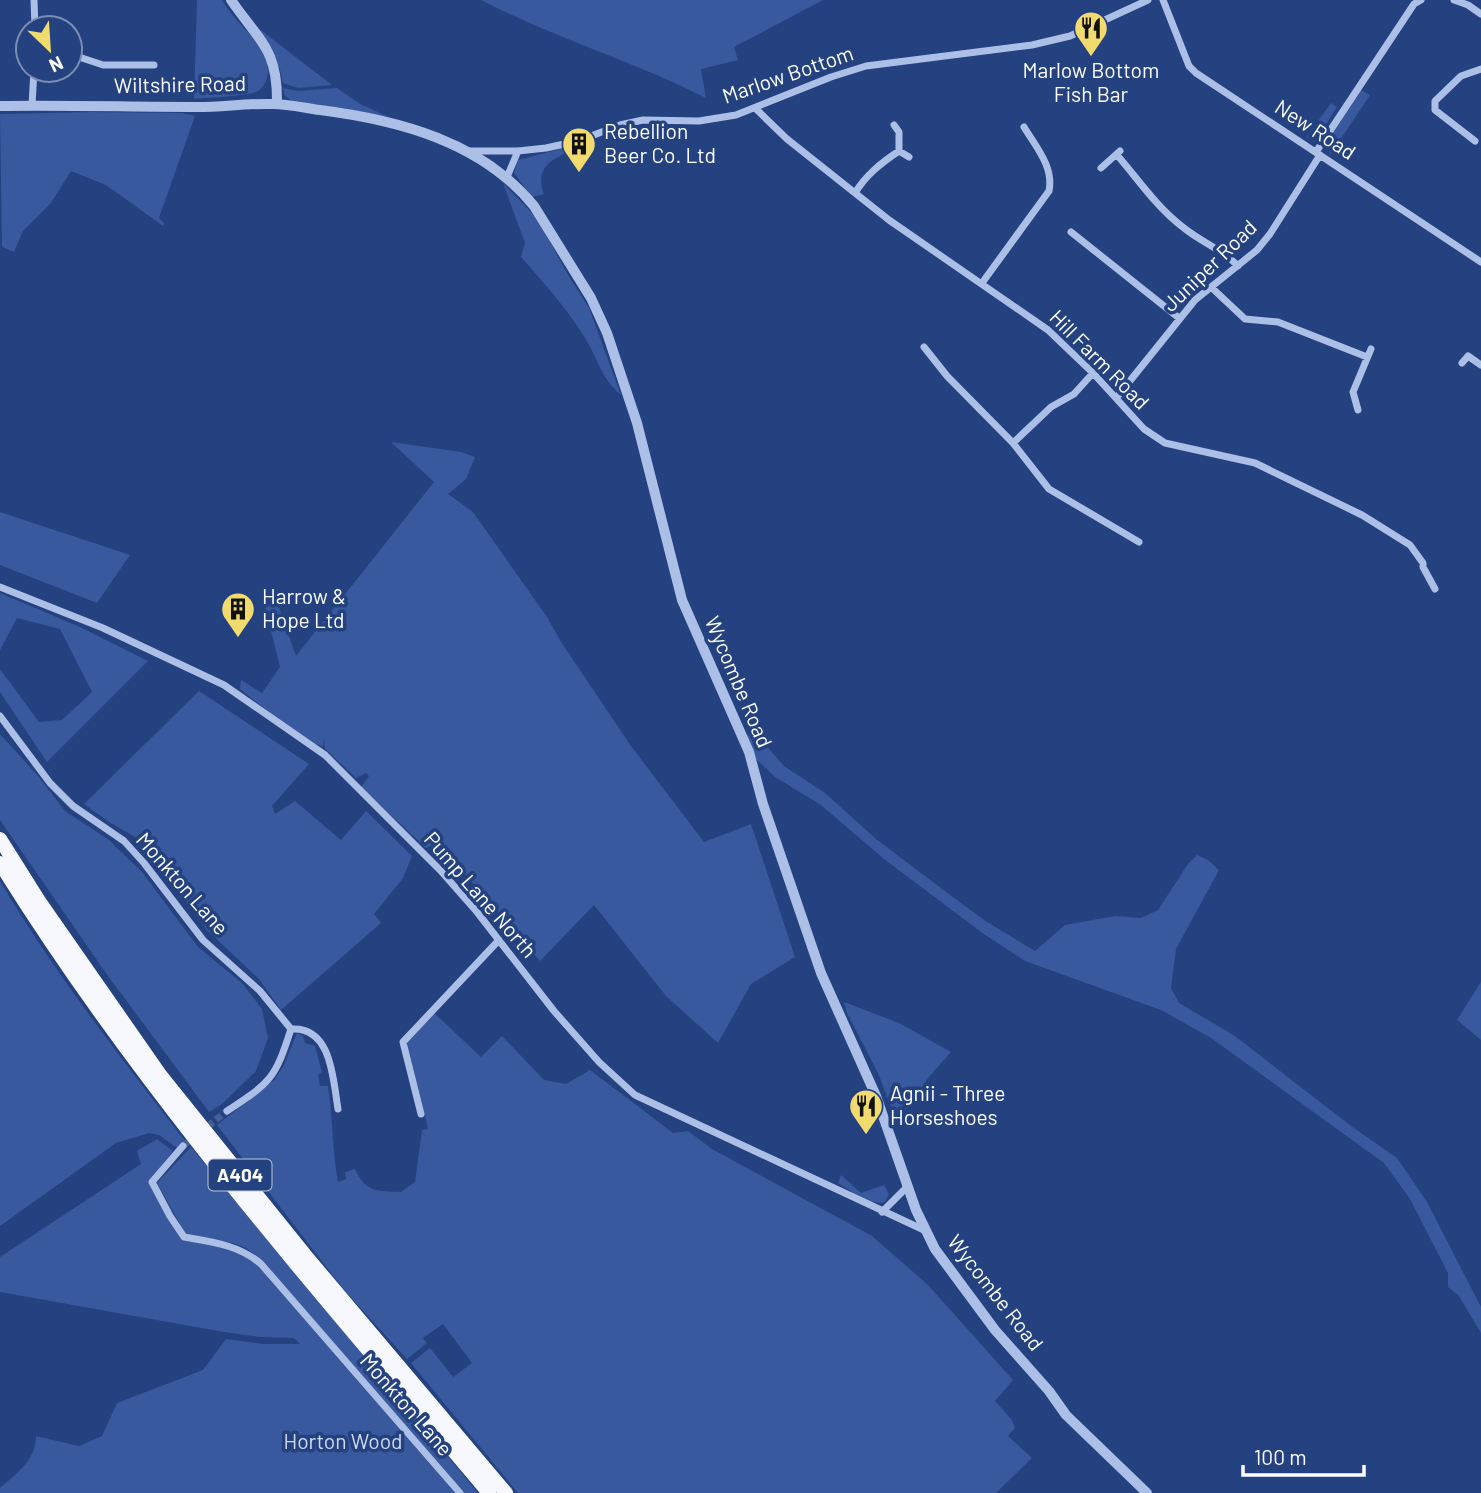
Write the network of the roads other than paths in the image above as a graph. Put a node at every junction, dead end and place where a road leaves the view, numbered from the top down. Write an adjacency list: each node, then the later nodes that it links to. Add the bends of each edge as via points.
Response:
1 (231, 0): 12 (street, via 266,46 274,65)
2 (1148, 0): 15 (street, Marlow Bottom, via 1058,39 866,66)
3 (1163, 0): 22 (street, New Road, via 1196,74)
4 (1421, 0): 22 (street, Juniper Road)
5 (1454, 0): 6 (street)
6 (1469, 2): 7 (street)
7 (1481, 14)
8 (84, 59): 9 (street, via 103,65)
9 (154, 65)
10 (1481, 68): 18 (street, via 1461,76 1435,101 1435,110)
11 (33, 84): 14 (street)
12 (277, 104): 14 (street, Wiltshire Road); 19 (street, Wycombe Road, via 370,116)
13 (0, 106): 14 (street, Wiltshire Road)
14 (32, 106)
15 (755, 108): 20 (street, Marlow Bottom, via 699,121 643,120 578,141); 28 (street, Hill Farm Road)
16 (894, 125): 21 (street, via 899,132)
17 (1024, 127): 23 (street)
18 (1475, 141)
19 (468, 151): 20 (street, Marlow Bottom); 27 (street, Wycombe Road)
20 (518, 151): 27 (street)
21 (899, 151): 24 (street); 28 (street, via 880,164)
22 (1318, 153): 30 (street, New Road); 31 (street, Juniper Road, via 1270,234)
23 (1041, 156): 25 (street); 32 (street, via 1051,179 1049,191)
24 (909, 157)
25 (1033, 160)
26 (1101, 168): 31 (street, via 1118,153 1161,208)
27 (507, 177): 56 (street, Wycombe Road, via 534,206 591,298 607,333 637,423 682,600 749,752 821,973 876,1096)
28 (855, 193): 32 (street, Hill Farm Road)
29 (1071, 232): 34 (street, via 1086,239)
30 (1481, 262)
31 (1238, 266): 33 (street, Juniper Road)
32 (982, 283): 40 (street, Hill Farm Road, via 1048,330)
33 (1212, 288): 34 (street, Juniper Road); 37 (street, via 1245,319 1278,322)
34 (1179, 318): 41 (street, Juniper Road)
35 (936, 347): 43 (street, via 927,350 947,376 978,401)
36 (1371, 349): 37 (street)
37 (1367, 357): 42 (street, via 1353,392)
38 (1462, 363): 39 (street, via 1468,356)
39 (1481, 365)
40 (1093, 373): 41 (street, Hill Farm Road); 43 (street)
41 (1117, 397): 46 (street, Hill Farm Road, via 1131,417 1165,443 1255,463 1362,515 1410,545)
42 (1358, 410)
43 (1013, 443): 44 (street, via 1049,489)
44 (1135, 537)
45 (0, 587): 50 (street, Pump Lane North, via 103,628 224,685 325,755 440,870)
46 (1434, 589)
47 (0, 716): 51 (street, Monkton Lane, via 58,791 72,806 124,841 203,940 260,991)
48 (0, 839): 61 (highway, A404, via 160,1076)
49 (0, 863): 60 (highway, A404, via 132,1057 298,1267)
50 (499, 940): 54 (street, via 403,1042); 57 (street, Pump Lane North, via 554,1011 635,1095)
51 (291, 1029): 52 (street, via 305,1031 325,1049); 53 (street, via 270,1079)
52 (338, 1109)
53 (227, 1111)
54 (421, 1114)
55 (183, 1146): 59 (street, Monkton Lane, via 152,1182 184,1237 250,1254)
56 (908, 1186): 57 (street); 58 (street, Wycombe Road)
57 (882, 1212): 58 (street, Pump Lane North)
58 (926, 1231): 62 (street, Wycombe Road, via 966,1293 1066,1415)
59 (460, 1493)
60 (489, 1493)
61 (506, 1493)
62 (1147, 1493)

